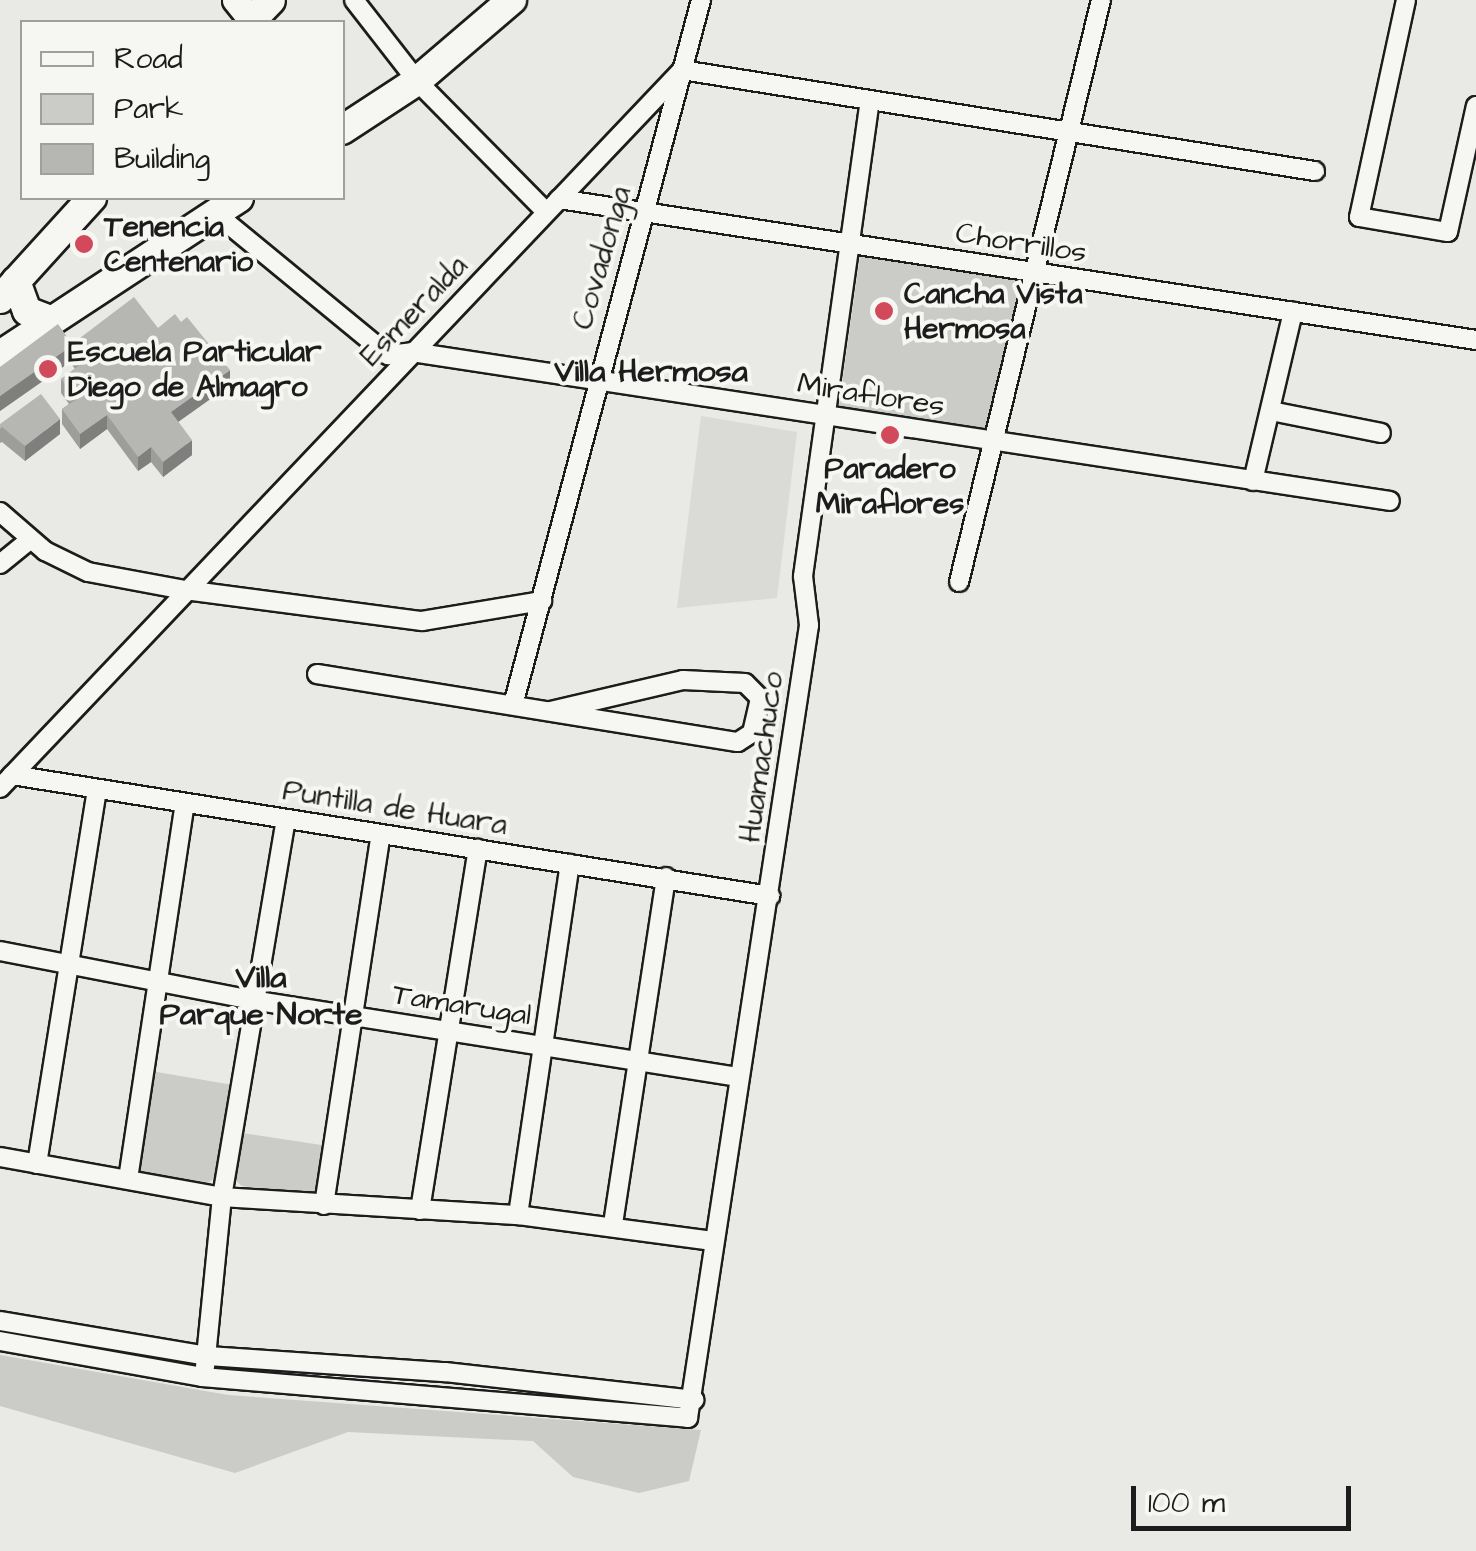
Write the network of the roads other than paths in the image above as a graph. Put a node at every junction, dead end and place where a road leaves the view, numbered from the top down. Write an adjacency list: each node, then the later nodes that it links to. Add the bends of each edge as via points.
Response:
1 (354, 0): 7 (street)
2 (512, 0): 7 (main road)
3 (701, 0): 6 (street, Covadonga)
4 (1101, 0): 11 (street)
5 (1406, 0): 9 (street, via 1359,217 1448,232)
6 (682, 70): 8 (street); 15 (street, Esmeralda); 17 (street, Covadonga)
7 (417, 81): 10 (main road); 15 (street)
8 (870, 102): 11 (street); 18 (street, Huamachuco)
9 (1476, 106)
10 (345, 128)
11 (1067, 131): 12 (street); 19 (street)
12 (1315, 171)
13 (90, 200): 20 (main road)
14 (236, 200): 16 (main road)
15 (553, 206): 17 (street, Chorrillos); 25 (street, Esmeralda)
16 (215, 213): 22 (main road); 25 (street, Miraflores, via 372,346 388,356)
17 (643, 213): 18 (street, Chorrillos); 26 (street, Covadonga)
18 (846, 244): 19 (street, Chorrillos); 28 (street, Huamachuco)
19 (1035, 272): 21 (street, Chorrillos); 30 (street)
20 (5, 296): 22 (main road); 24 (main road, via 18,320)
21 (1293, 312): 23 (street, Chorrillos); 27 (street)
22 (50, 320): 24 (main road)
23 (1476, 340)
24 (10, 348)
25 (412, 352): 26 (street, Miraflores); 37 (street, Esmeralda)
26 (596, 380): 28 (street, Miraflores); 38 (street, Covadonga)
27 (1271, 412): 29 (street); 31 (street)
28 (823, 415): 30 (street, Miraflores); 50 (street, Huamachuco, via 803,576 809,624)
29 (1381, 433)
30 (990, 443): 31 (street, Miraflores); 36 (street)
31 (1253, 481): 32 (street, Miraflores)
32 (1390, 501)
33 (0, 512): 34 (street)
34 (30, 540): 35 (street); 37 (street, via 88,572)
35 (0, 564)
36 (959, 582)
37 (185, 590): 38 (street, via 422,621); 42 (street, Esmeralda)
38 (542, 601): 40 (street, Covadonga)
39 (317, 674): 40 (street)
40 (513, 705): 41 (street)
41 (551, 711): 41 (street, via 683,680 749,684 760,702 752,733 738,742)
42 (6, 782): 43 (street, Puntilla de Huara)
43 (97, 790): 44 (street, Puntilla de Huara); 52 (street)
44 (185, 803): 45 (street, Puntilla de Huara); 53 (street)
45 (286, 819): 46 (street, Puntilla de Huara); 54 (street)
46 (381, 834): 47 (street, Puntilla de Huara); 55 (street)
47 (478, 849): 48 (street, Puntilla de Huara); 56 (street)
48 (570, 864): 49 (street, Puntilla de Huara); 57 (street)
49 (666, 877): 50 (street, Puntilla de Huara); 58 (street)
50 (770, 896): 59 (street, Huamachuco)
51 (0, 950): 52 (street, Tamarugal)
52 (70, 962): 53 (street, Tamarugal); 61 (street)
53 (158, 978): 54 (street, Tamarugal); 62 (street)
54 (252, 1000): 55 (street, Tamarugal); 63 (street)
55 (351, 1016): 56 (street, Tamarugal); 64 (street)
56 (447, 1031): 57 (street, Tamarugal); 65 (street)
57 (544, 1046): 58 (street, Tamarugal); 66 (street)
58 (637, 1061): 59 (street, Tamarugal); 67 (street)
59 (738, 1077): 68 (street, Huamachuco)
60 (0, 1157): 61 (street)
61 (38, 1164): 62 (street)
62 (128, 1180): 63 (street)
63 (222, 1196): 64 (street); 71 (street)
64 (324, 1206): 65 (street)
65 (420, 1210): 66 (street)
66 (518, 1215): 67 (street)
67 (613, 1224): 68 (street)
68 (714, 1241): 73 (street, Huamachuco)
69 (0, 1321): 71 (street)
70 (0, 1341): 72 (street)
71 (208, 1356): 72 (street); 73 (street, via 445,1372)
72 (202, 1377): 73 (street)
73 (691, 1409)

